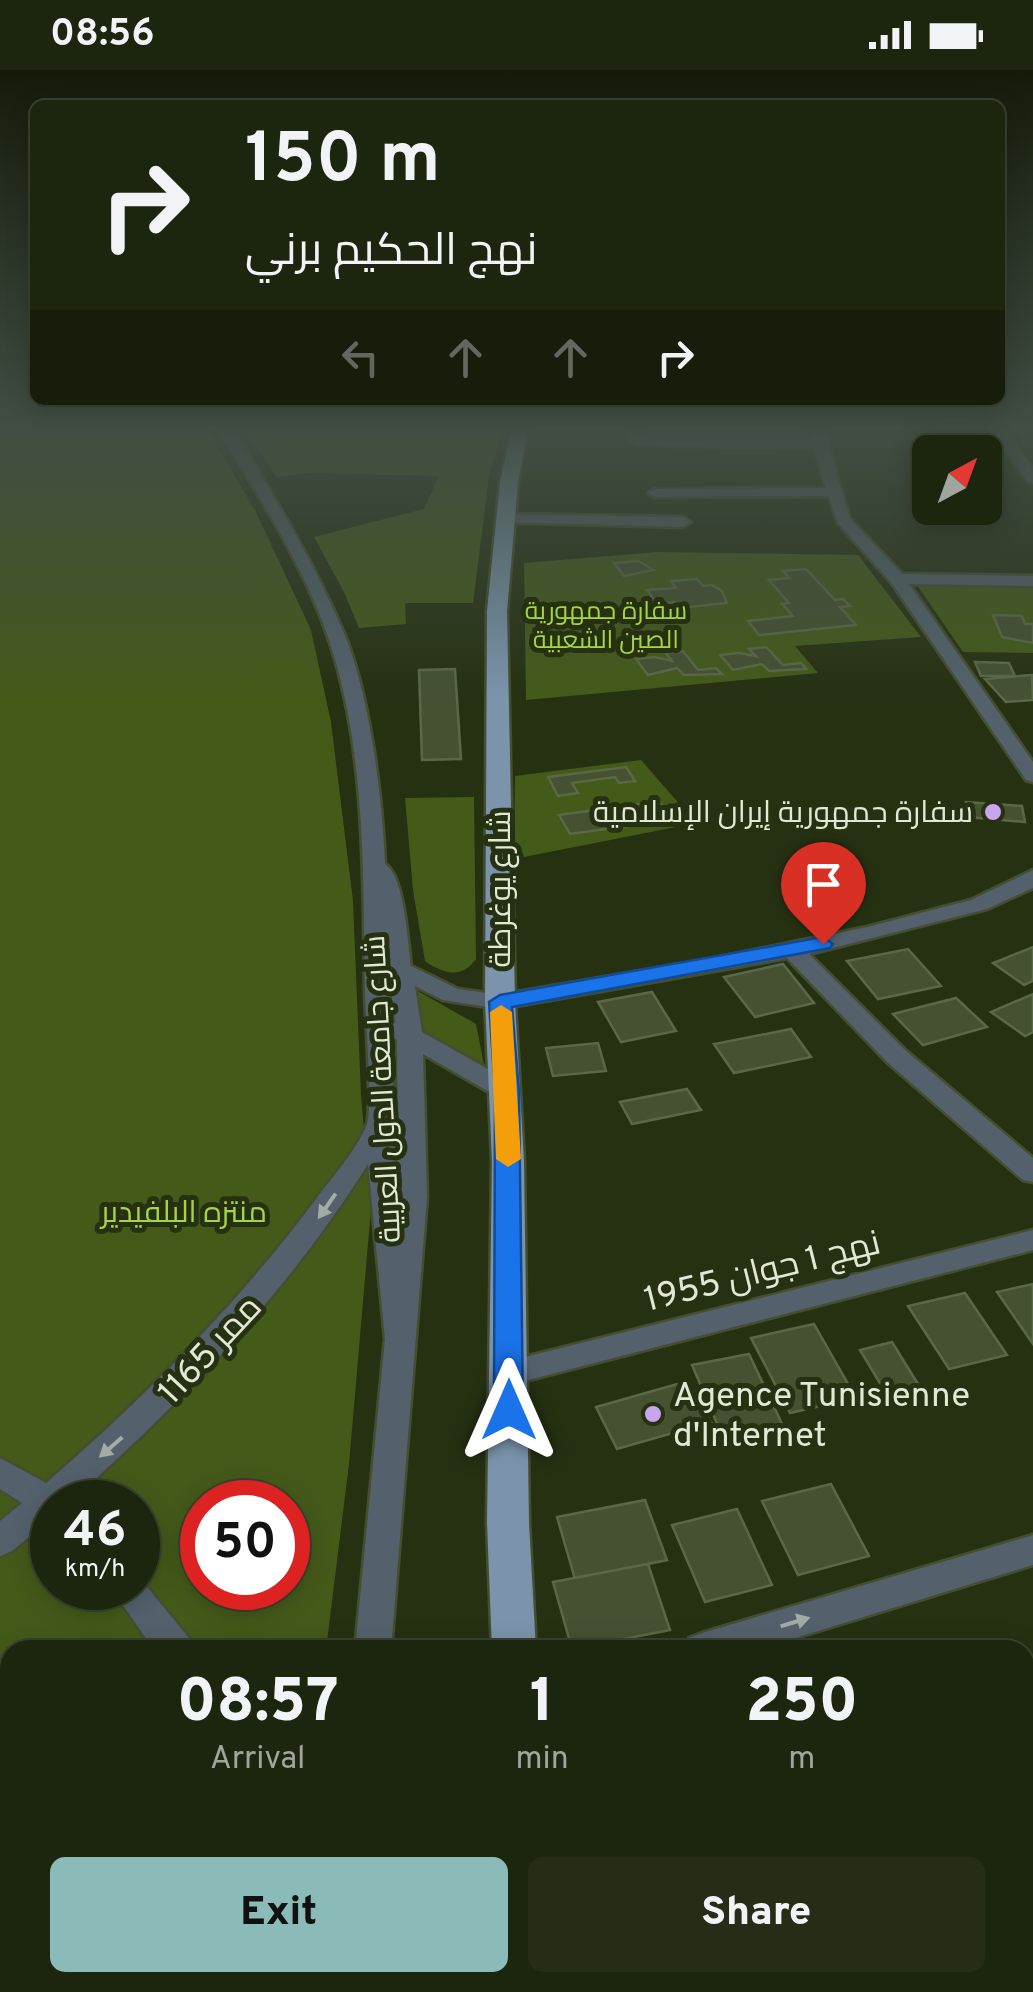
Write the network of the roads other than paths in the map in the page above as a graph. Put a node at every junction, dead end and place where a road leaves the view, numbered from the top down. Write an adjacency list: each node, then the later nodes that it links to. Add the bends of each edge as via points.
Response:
1 (279, 519): 8 (street, شارع جامعة الدول العربية, via 336,634 355,700)
2 (506, 519): 4 (street); 13 (main road, شارع يوغرطة, via 497,611)
3 (843, 519): 5 (street)
4 (683, 522)
5 (897, 579): 6 (street); 7 (street)
6 (1033, 581)
7 (1033, 776)
8 (373, 842): 11 (street, شارع جامعة الدول العربية); 12 (street, شارع جامعة الدول العربية)
9 (1033, 877): 10 (street, via 989,900)
10 (793, 951): 13 (street); 18 (street, via 896,1056)
11 (377, 957): 12 (street); 14 (street, شارع جامعة الدول العربية)
12 (401, 971): 13 (street, via 452,995); 15 (street, شارع جامعة الدول العربية)
13 (500, 1002): 16 (main road, شارع يوغرطة)
14 (379, 1015): 15 (street); 17 (street, شارع جامعة الدول العربية)
15 (410, 1038): 16 (street); 20 (street, شارع جامعة الدول العربية, via 413,1197)
16 (507, 1091): 21 (main road, شارع يوغرطة)
17 (380, 1124): 20 (street, شارع جامعة الدول العربية); 23 (street, ممر 1165, one-way to 23, via 308,1234 246,1312)
18 (1033, 1173)
19 (1033, 1240): 21 (street, نهج 1 جوان 1955)
20 (398, 1336): 30 (street, شارع جامعة الدول العربية)
21 (509, 1373): 31 (main road, شارع يوغرطة)
22 (0, 1472): 24 (street)
23 (75, 1480)
24 (30, 1490)
25 (30, 1518): 26 (street, ممر 1165)
26 (0, 1541)
27 (1033, 1550): 32 (street, one-way to 27)
28 (146, 1610): 29 (street)
29 (169, 1640)
30 (373, 1640)
31 (514, 1640)
32 (735, 1640)

